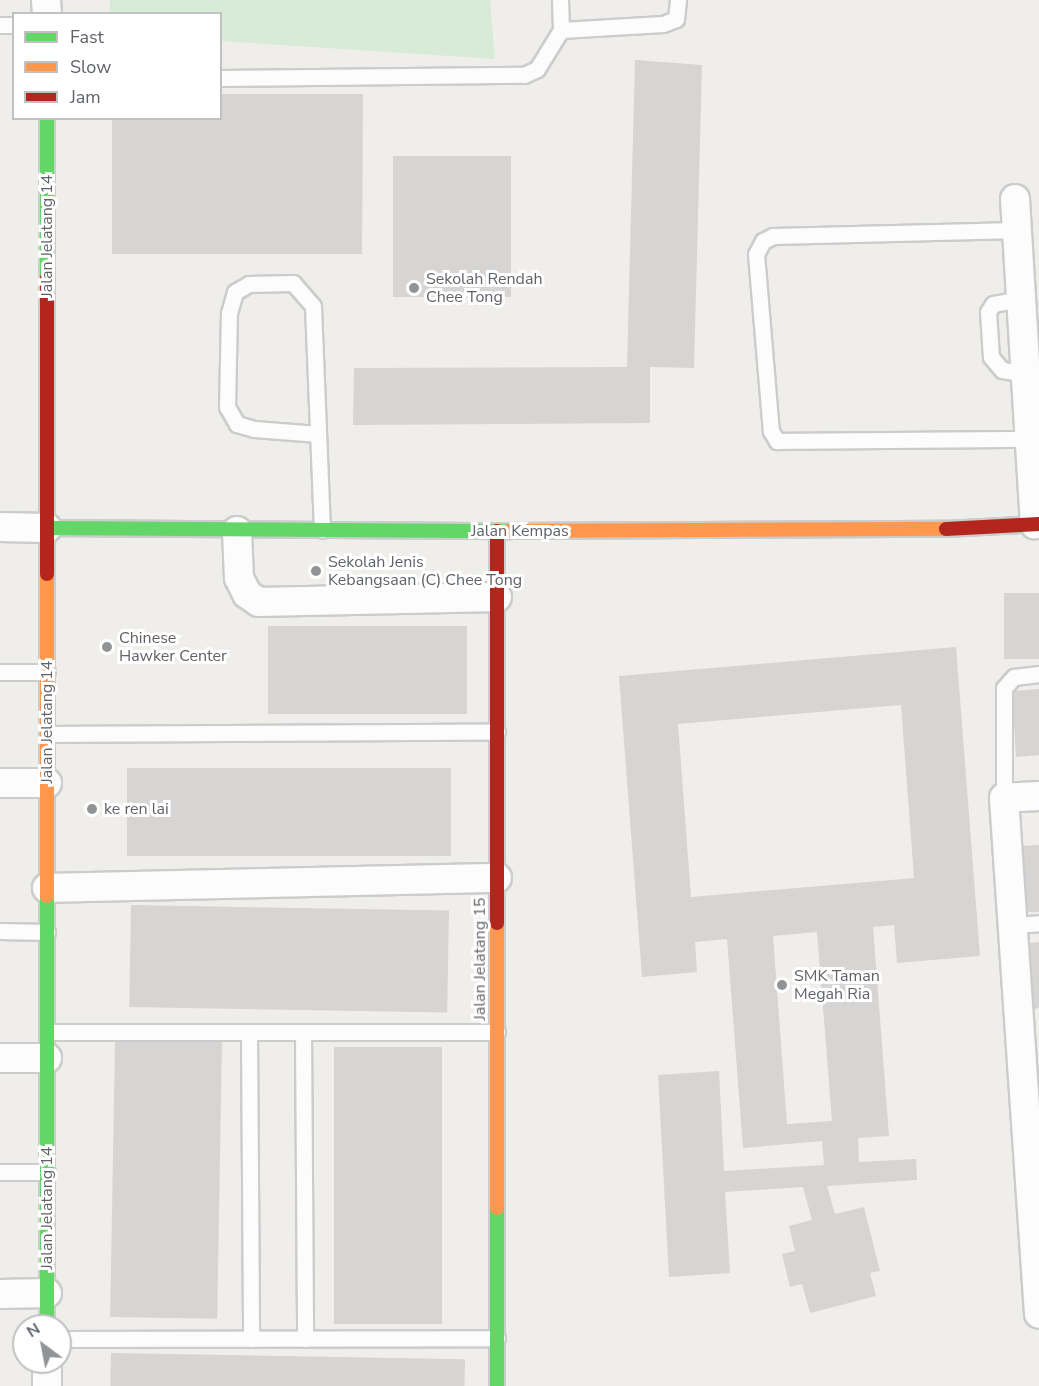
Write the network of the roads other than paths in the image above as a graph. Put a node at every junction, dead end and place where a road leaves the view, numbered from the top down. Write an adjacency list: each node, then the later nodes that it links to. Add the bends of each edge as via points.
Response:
1 (560, 0): 3 (lane)
2 (678, 0): 3 (lane, via 676,19 663,24)
3 (561, 30): 4 (lane, via 537,69 524,75)
4 (222, 78)
5 (47, 120): 12 (street, Jalan Jelatang 14)
6 (1015, 199): 7 (street)
7 (1017, 230): 9 (street); 9 (lane, via 773,236 763,241 756,254 771,431 777,441)
8 (318, 434): 8 (lane, via 313,306 293,283 249,284 235,292 229,313 227,407 237,424); 13 (lane)
9 (1030, 439): 10 (street)
10 (1037, 524): 15 (street, Jalan Kempas, via 916,530)
11 (0, 527): 12 (street, Jalan Kempas)
12 (47, 528): 14 (street, Jalan Kempas); 18 (street, Jalan Jelatang 14)
13 (322, 530): 14 (street, Jalan Kempas); 15 (street, Jalan Kempas)
14 (237, 531): 16 (street, via 239,578 246,594 259,602)
15 (497, 531): 16 (street, Jalan Jelatang 15)
16 (497, 597): 20 (street, Jalan Jelatang 15)
17 (0, 672): 18 (lane)
18 (47, 672): 21 (street, Jalan Jelatang 14)
19 (1039, 674): 25 (lane, via 1014,677 1004,688)
20 (497, 732): 21 (lane); 26 (street, Jalan Jelatang 15)
21 (47, 734): 23 (street, Jalan Jelatang 14)
22 (0, 783): 23 (street)
23 (47, 783): 27 (street, Jalan Jelatang 14)
24 (1039, 796): 25 (street)
25 (1004, 798): 28 (street)
26 (497, 878): 27 (street); 31 (street, Jalan Jelatang 15)
27 (47, 888): 30 (street, Jalan Jelatang 14)
28 (1026, 924): 35 (street)
29 (0, 931): 30 (lane)
30 (47, 932): 34 (street, Jalan Jelatang 14)
31 (497, 1032): 33 (lane); 45 (street, Jalan Jelatang 15)
32 (249, 1034): 33 (lane); 34 (lane); 47 (lane)
33 (303, 1034): 48 (lane)
34 (47, 1045): 36 (street); 38 (street, Jalan Jelatang 14)
35 (1030, 1047): 39 (street)
36 (0, 1058)
37 (0, 1172): 38 (lane)
38 (47, 1172): 40 (street, Jalan Jelatang 14)
39 (1035, 1180): 42 (street)
40 (47, 1293): 41 (street); 43 (street, Jalan Jelatang 14)
41 (0, 1294)
42 (1039, 1305): 44 (street)
43 (47, 1314)
44 (1039, 1314)
45 (497, 1338): 48 (lane); 49 (street, Jalan Jelatang 15)
46 (72, 1339): 47 (lane)
47 (251, 1339): 48 (lane)
48 (305, 1339)
49 (497, 1386)

